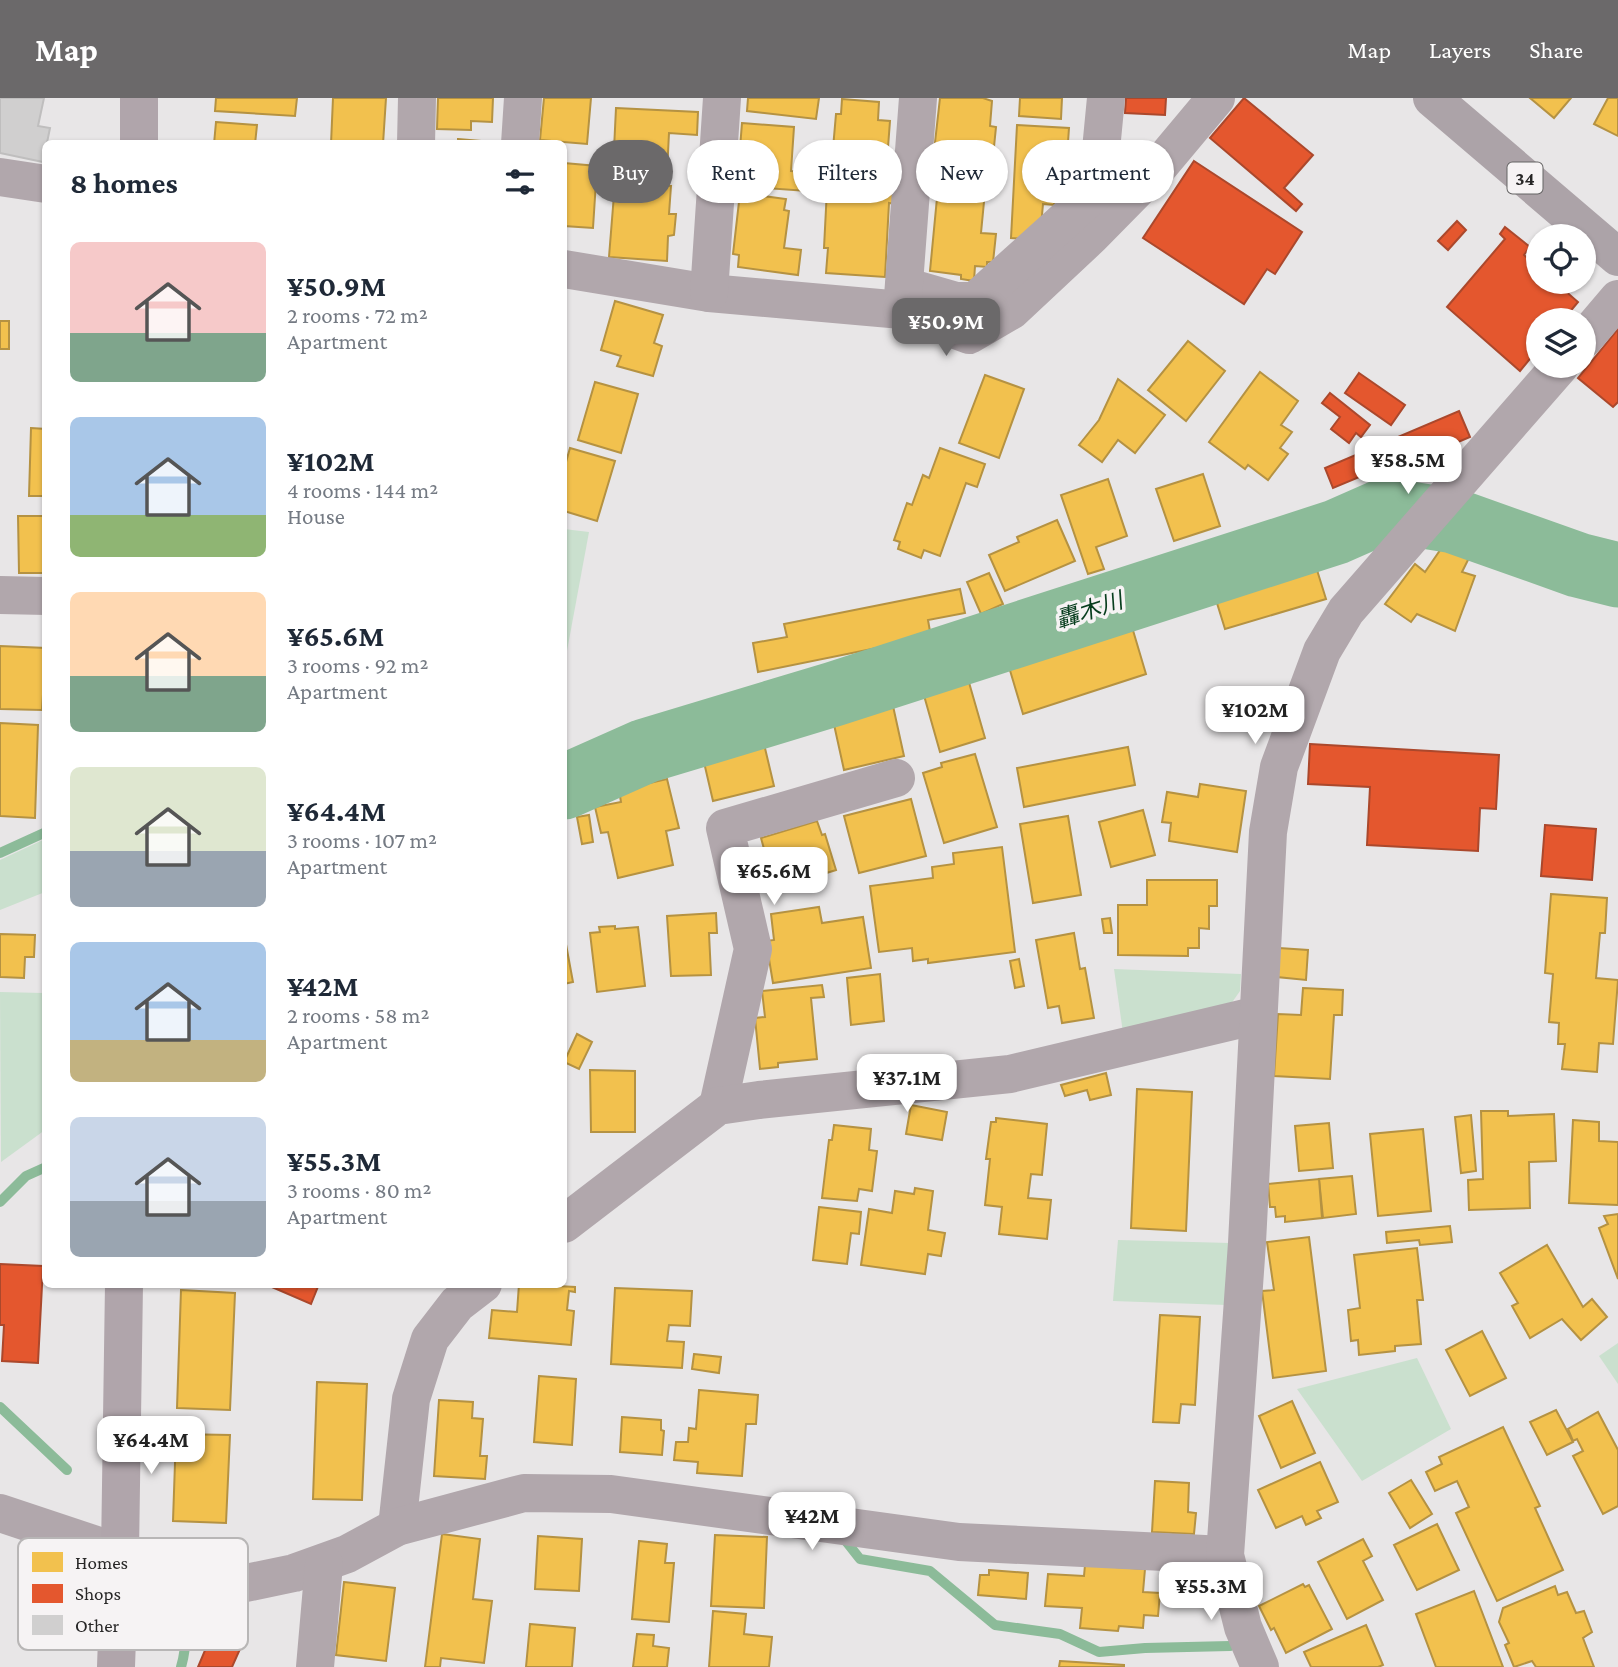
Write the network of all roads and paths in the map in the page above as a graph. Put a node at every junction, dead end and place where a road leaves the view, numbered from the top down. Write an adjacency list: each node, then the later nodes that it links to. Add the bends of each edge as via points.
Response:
1 (139, 98): 9 (street)
2 (418, 98): 10 (street)
3 (523, 98): 11 (street)
4 (722, 98): 16 (street)
5 (918, 98): 17 (street)
6 (1106, 98): 17 (street, via 1097,191 975,300)
7 (1216, 98): 17 (street, via 1155,171 1012,310 969,335)
8 (1432, 98): 14 (highway, 34)
9 (139, 140)
10 (416, 140)
11 (520, 140)
12 (0, 177): 13 (street)
13 (42, 183)
14 (1618, 257)
15 (567, 269): 16 (street)
16 (709, 293): 17 (street)
17 (903, 298)
18 (1618, 299): 19 (street)
19 (1596, 325)
20 (1550, 378): 24 (street, via 1346,611 1322,651 1279,767 1268,832)
21 (0, 595): 22 (street)
22 (42, 596)
23 (896, 778): 25 (street, via 724,828 753,949)
24 (1258, 1015): 25 (street, via 1010,1074); 33 (street)
25 (718, 1106): 26 (street)
26 (567, 1222)
27 (124, 1288): 32 (street)
28 (479, 1288): 30 (street, via 457,1304 430,1339 411,1399)
29 (0, 1513): 31 (street)
30 (397, 1527): 33 (street, via 524,1493 611,1494 959,1542); 34 (street)
31 (75, 1538)
32 (120, 1538)
33 (1225, 1555): 39 (street, via 1243,1627)
34 (324, 1564): 35 (street); 38 (street)
35 (248, 1583)
36 (121, 1650): 37 (street)
37 (116, 1667)
38 (315, 1667)
39 (1261, 1667)

